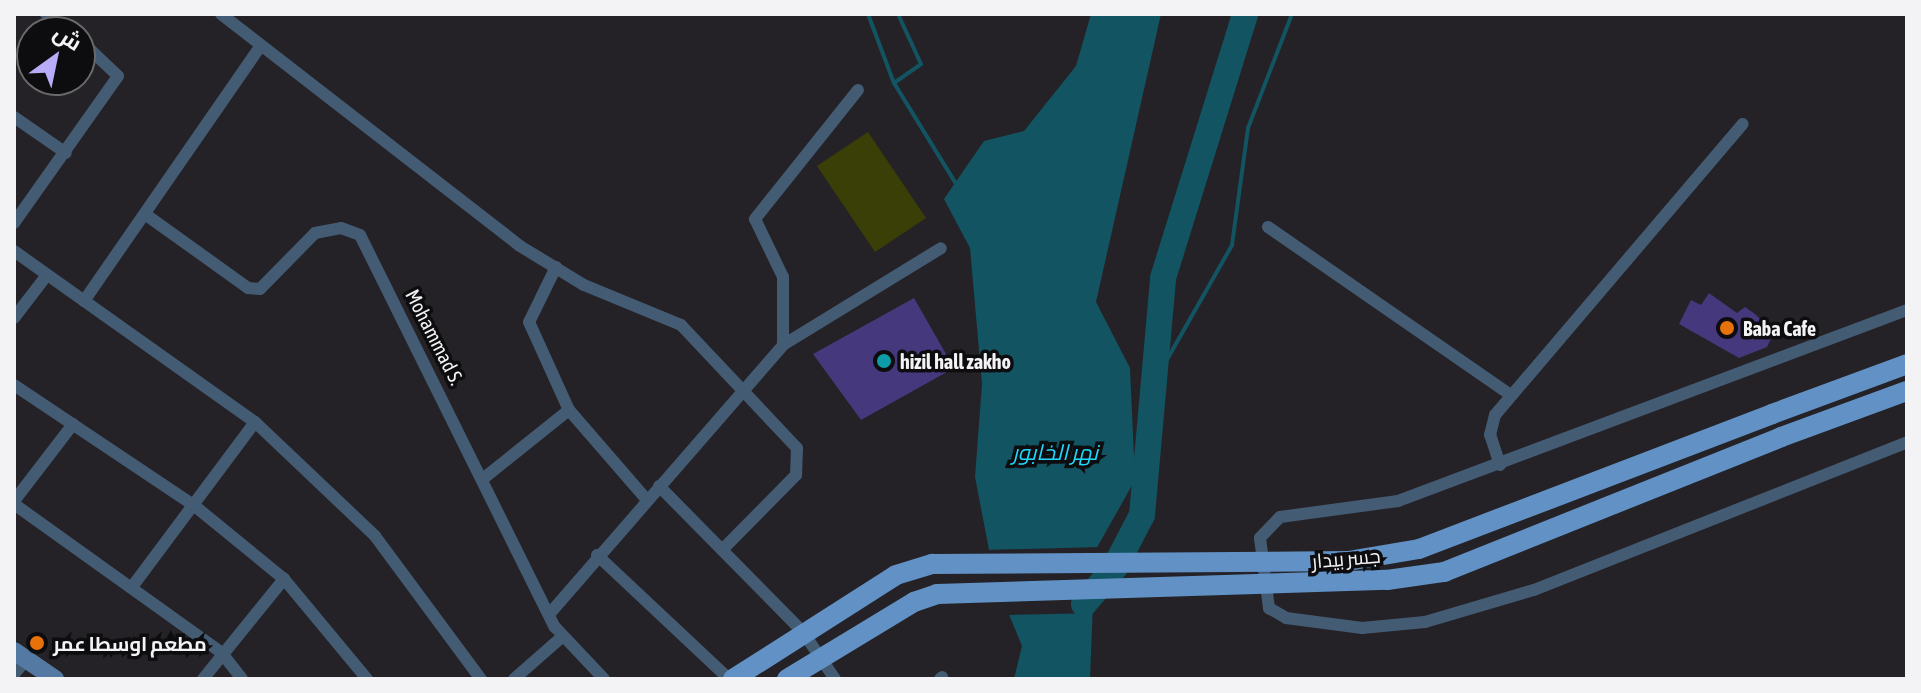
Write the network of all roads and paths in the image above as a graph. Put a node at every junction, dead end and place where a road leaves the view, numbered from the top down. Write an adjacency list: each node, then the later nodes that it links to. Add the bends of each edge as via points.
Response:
1 (221, 14): 2 (street)
2 (260, 47): 8 (street); 13 (street)
3 (96, 55): 7 (street, via 118,76)
4 (858, 90): 18 (street, via 755,219 783,277)
5 (14, 117): 7 (street)
6 (1743, 124): 22 (street)
7 (66, 153): 9 (street)
8 (149, 217): 15 (street); 29 (street, Mohammad S., via 248,288 260,289 315,233 341,228 360,235)
9 (14, 223)
10 (1268, 227): 22 (street)
11 (941, 248): 18 (street)
12 (14, 251): 14 (street)
13 (556, 267): 23 (street, via 681,325); 24 (street, via 529,322)
14 (47, 275): 15 (street); 17 (street)
15 (84, 301): 25 (street)
16 (1907, 310): 28 (street)
17 (14, 318)
18 (783, 345): 23 (street)
19 (1907, 364): 39 (main road, جسر بيدار, bridge, via 1419,549 1348,561 932,564 896,575)
20 (14, 385): 26 (street)
21 (1907, 391): 43 (main road, جسر بيدار, bridge, via 1417,578 937,594)
22 (1511, 395): 28 (street, via 1490,428)
23 (744, 396): 30 (street); 34 (street, via 800,459 796,475)
24 (569, 410): 29 (street); 31 (street)
25 (255, 422): 33 (street); 49 (street, via 375,536)
26 (73, 424): 32 (street); 33 (street)
27 (1907, 442): 28 (street, via 1534,590 1425,622 1362,628 1286,618 1269,608 1260,538 1280,517 1398,501)
28 (1500, 465)
29 (484, 478): 38 (street, Mohammad S.)
30 (659, 486): 31 (street); 34 (street)
31 (646, 499): 35 (street)
32 (14, 502): 37 (street)
33 (196, 507): 36 (street); 37 (street)
34 (723, 549): 39 (street)
35 (597, 555): 38 (street); 52 (street)
36 (284, 579): 41 (street); 48 (street)
37 (132, 587): 41 (street)
38 (552, 611): 40 (street, Mohammad S.)
39 (803, 632): 43 (street); 52 (main road, جسر بيدار)
40 (562, 637): 50 (street); 51 (street, Mohammad S.)
41 (221, 652): 46 (street); 47 (street)
42 (20, 655): 44 (street); 45 (main road)
43 (821, 656): 53 (main road, جسر بيدار); 54 (street)
44 (14, 674)
45 (55, 679)
46 (203, 679)
47 (242, 679)
48 (367, 679)
49 (481, 679)
50 (514, 679)
51 (604, 679)
52 (731, 679)
53 (787, 679)
54 (835, 679)

